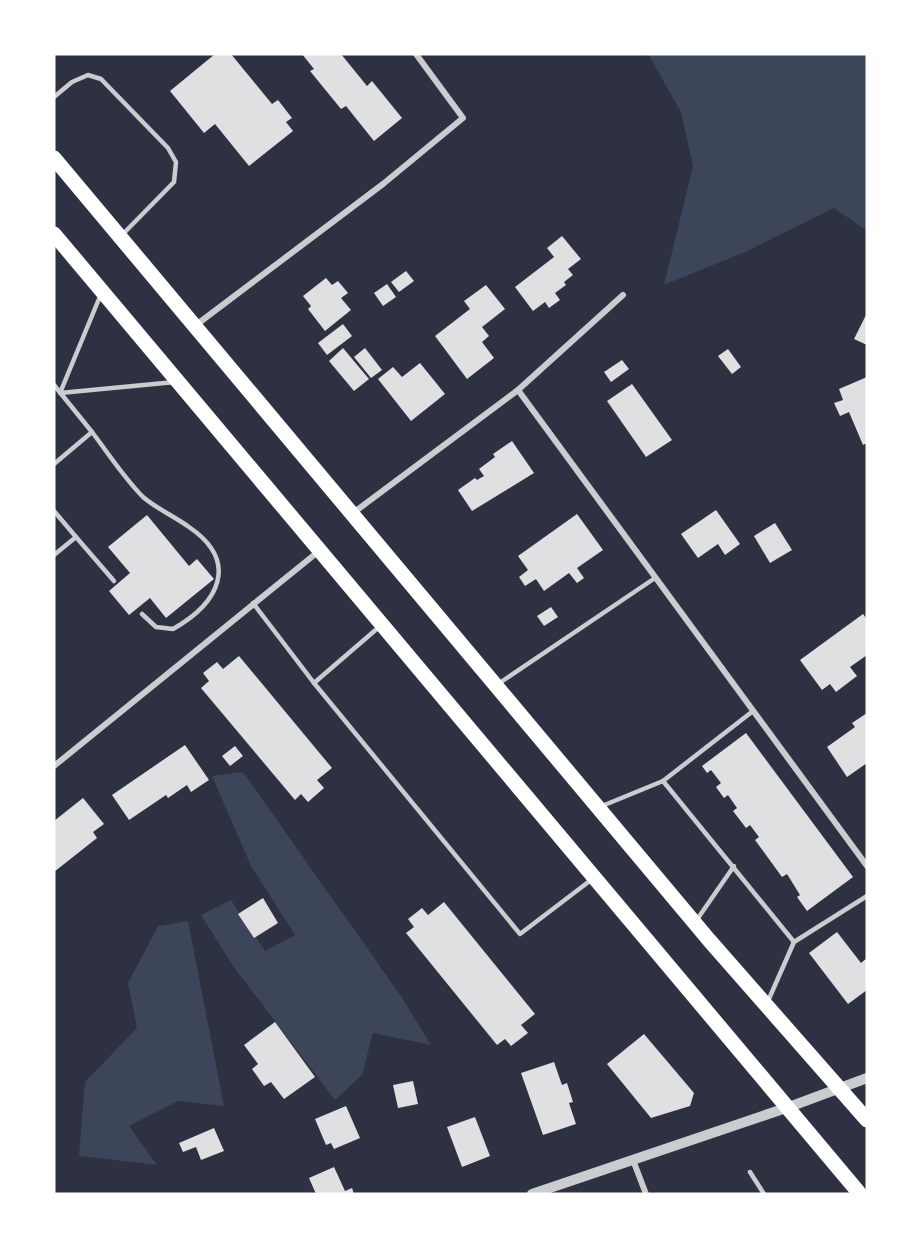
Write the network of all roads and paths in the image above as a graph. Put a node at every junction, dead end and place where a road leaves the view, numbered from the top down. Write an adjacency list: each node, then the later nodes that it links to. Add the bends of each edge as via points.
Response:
1 (417, 54): 8 (street, via 463,118 383,184)
2 (54, 98): 5 (lane, via 87,75 101,79 168,148 176,162 174,182)
3 (54, 158): 5 (main road)
4 (54, 234): 6 (main road)
5 (120, 237): 8 (main road)
6 (103, 292): 9 (main road); 12 (lane)
7 (623, 295): 11 (street)
8 (195, 326): 16 (main road)
9 (178, 381): 12 (lane); 18 (main road)
10 (54, 385): 12 (lane)
11 (518, 390): 16 (street); 20 (street)
12 (60, 393): 13 (lane)
13 (92, 432): 14 (lane); 23 (lane, via 143,496 191,528 209,546 221,573 211,596 174,629 156,627)
14 (54, 464)
15 (54, 512): 17 (lane)
16 (353, 514): 26 (main road)
17 (76, 537): 19 (lane); 21 (lane)
18 (319, 551): 22 (street); 24 (main road)
19 (54, 555)
20 (655, 578): 26 (lane); 27 (street)
21 (114, 581)
22 (253, 603): 25 (lane); 28 (street)
23 (142, 614)
24 (381, 625): 25 (lane); 33 (main road)
25 (314, 683): 33 (lane, via 520,934)
26 (496, 685): 30 (main road)
27 (753, 711): 29 (lane); 32 (street)
28 (54, 766)
29 (663, 782): 30 (lane); 31 (lane)
30 (598, 808): 35 (main road)
31 (734, 866): 35 (lane); 36 (lane)
32 (867, 866)
33 (594, 879): 40 (main road)
34 (867, 896): 36 (lane)
35 (695, 922): 37 (main road)
36 (794, 942): 37 (lane)
37 (766, 1005): 39 (main road)
38 (867, 1078): 39 (street)
39 (838, 1088): 40 (street); 41 (main road)
40 (789, 1107): 42 (street); 47 (main road)
41 (867, 1120)
42 (633, 1160): 44 (street); 45 (street)
43 (750, 1172): 46 (lane)
44 (532, 1194)
45 (646, 1194)
46 (765, 1194)
47 (860, 1194)

